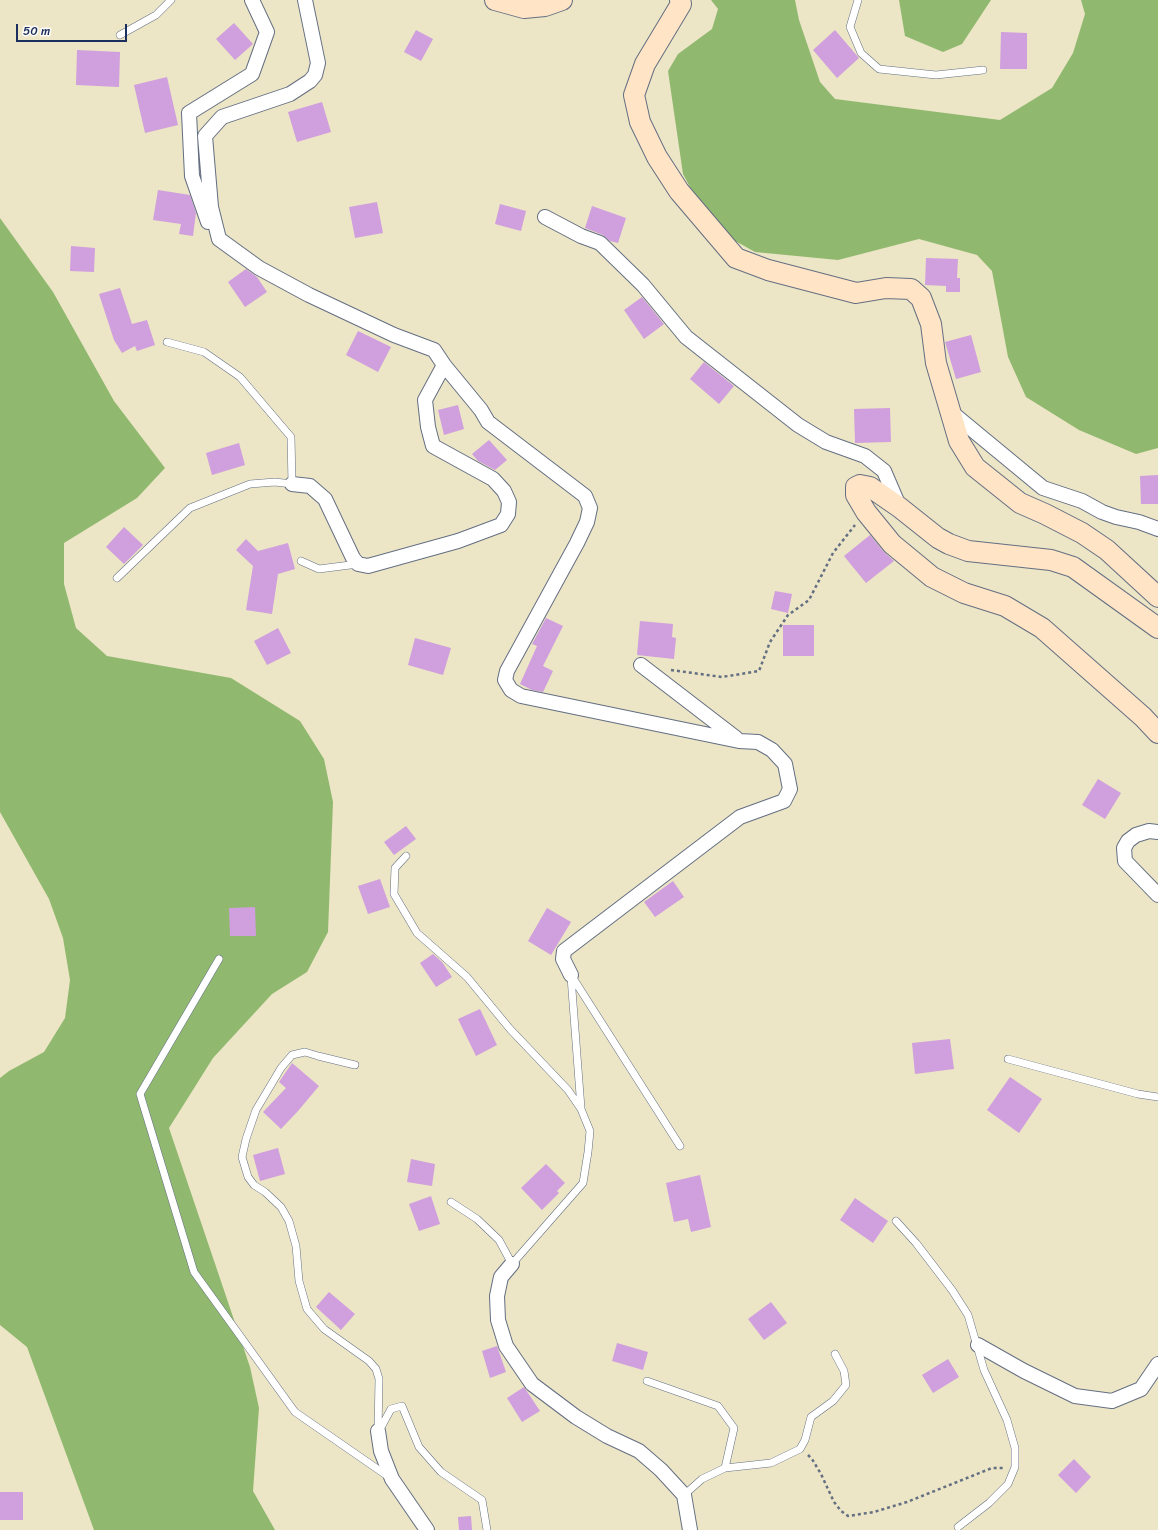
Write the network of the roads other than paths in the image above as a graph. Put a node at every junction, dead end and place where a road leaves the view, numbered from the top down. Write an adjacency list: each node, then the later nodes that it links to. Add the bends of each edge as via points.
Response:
1 (171, 0): 8 (lane, via 156,15)
2 (252, 0): 11 (street, via 267,32 252,74 189,113 192,176 206,221)
3 (305, 0): 11 (street, via 318,63 315,75 290,94 222,117 205,136 211,207)
4 (495, 0): 5 (street, via 524,8 545,6)
5 (562, 0)
6 (680, 0): 14 (street, via 681,4 645,64 634,95 640,122 657,157 680,191 736,258 768,270 856,293 886,288 911,289 921,298 931,324 936,363)
7 (858, 0): 9 (lane, via 850,27 861,52 879,69 936,75)
8 (120, 35)
9 (983, 70)
10 (545, 217): 16 (street, via 600,243 643,285 686,337 798,425 826,442 865,456 884,470)
11 (219, 239): 13 (street, via 259,268 309,295 394,335 434,350)
12 (168, 342): 15 (lane, via 204,352 240,377 291,437)
13 (444, 365): 19 (street, via 425,400 433,446 492,479 504,491 509,502 508,514 501,525 458,541 368,566); 25 (street, via 488,422 585,496 590,508 587,522 577,543 507,671 505,680 511,690 521,696)
14 (950, 412): 17 (street, via 1043,488 1082,500 1116,517); 21 (street, via 959,441 975,467 1020,503 1082,533 1108,550)
15 (292, 484): 19 (street, via 310,486 325,499); 20 (lane, via 250,484 190,508)
16 (899, 507): 22 (street, via 938,538 968,551 1051,560 1073,567); 24 (street, via 870,487 856,487 856,495 866,512 892,544 932,577 964,593 1005,606 1042,628)
17 (1158, 529)
18 (302, 561): 19 (lane, via 319,569)
19 (358, 564)
20 (117, 578)
21 (1158, 597)
22 (1158, 628)
23 (641, 665): 25 (street)
24 (1158, 733)
25 (740, 741): 30 (street, via 758,742 772,750 785,764 790,789 784,801 740,817 564,951 563,959)
26 (1158, 832): 28 (street, via 1136,835 1124,848 1125,861)
27 (406, 856): 34 (lane, via 395,868 394,894 417,933 467,977 510,1029 568,1090)
28 (1158, 895)
29 (219, 959): 45 (lane, via 140,1094 194,1272 295,1412)
30 (571, 975): 34 (lane); 35 (lane)
31 (1008, 1059): 33 (lane)
32 (355, 1065): 43 (lane, via 305,1052 292,1055 281,1068 256,1110 242,1156 248,1177 281,1207 289,1221 307,1309 324,1329 369,1361 376,1369)
33 (1158, 1098)
34 (581, 1109): 38 (lane, via 590,1131 583,1183)
35 (680, 1146)
36 (451, 1202): 38 (lane, via 477,1219 499,1240)
37 (896, 1220): 39 (lane, via 952,1290 968,1315)
38 (512, 1264): 46 (street, via 501,1277 497,1296 498,1320 506,1346 532,1384 576,1417 639,1451)
39 (978, 1344): 41 (street, via 1024,1371 1075,1396 1112,1401 1141,1389); 47 (lane, via 984,1370 1007,1420 1015,1448 1015,1467 1008,1484 989,1503)
40 (835, 1354): 44 (lane, via 844,1371 846,1385 833,1401 812,1417 800,1449 771,1462)
41 (1158, 1364)
42 (647, 1381): 44 (lane, via 718,1406 734,1428)
43 (378, 1431): 45 (street, via 381,1450); 49 (lane, via 392,1409 402,1406 420,1447 441,1472 482,1500)
44 (725, 1468): 46 (lane, via 702,1479)
45 (392, 1479): 48 (street)
46 (684, 1495): 50 (street)
47 (958, 1527)
48 (427, 1530)
49 (487, 1530)
50 (690, 1530)

